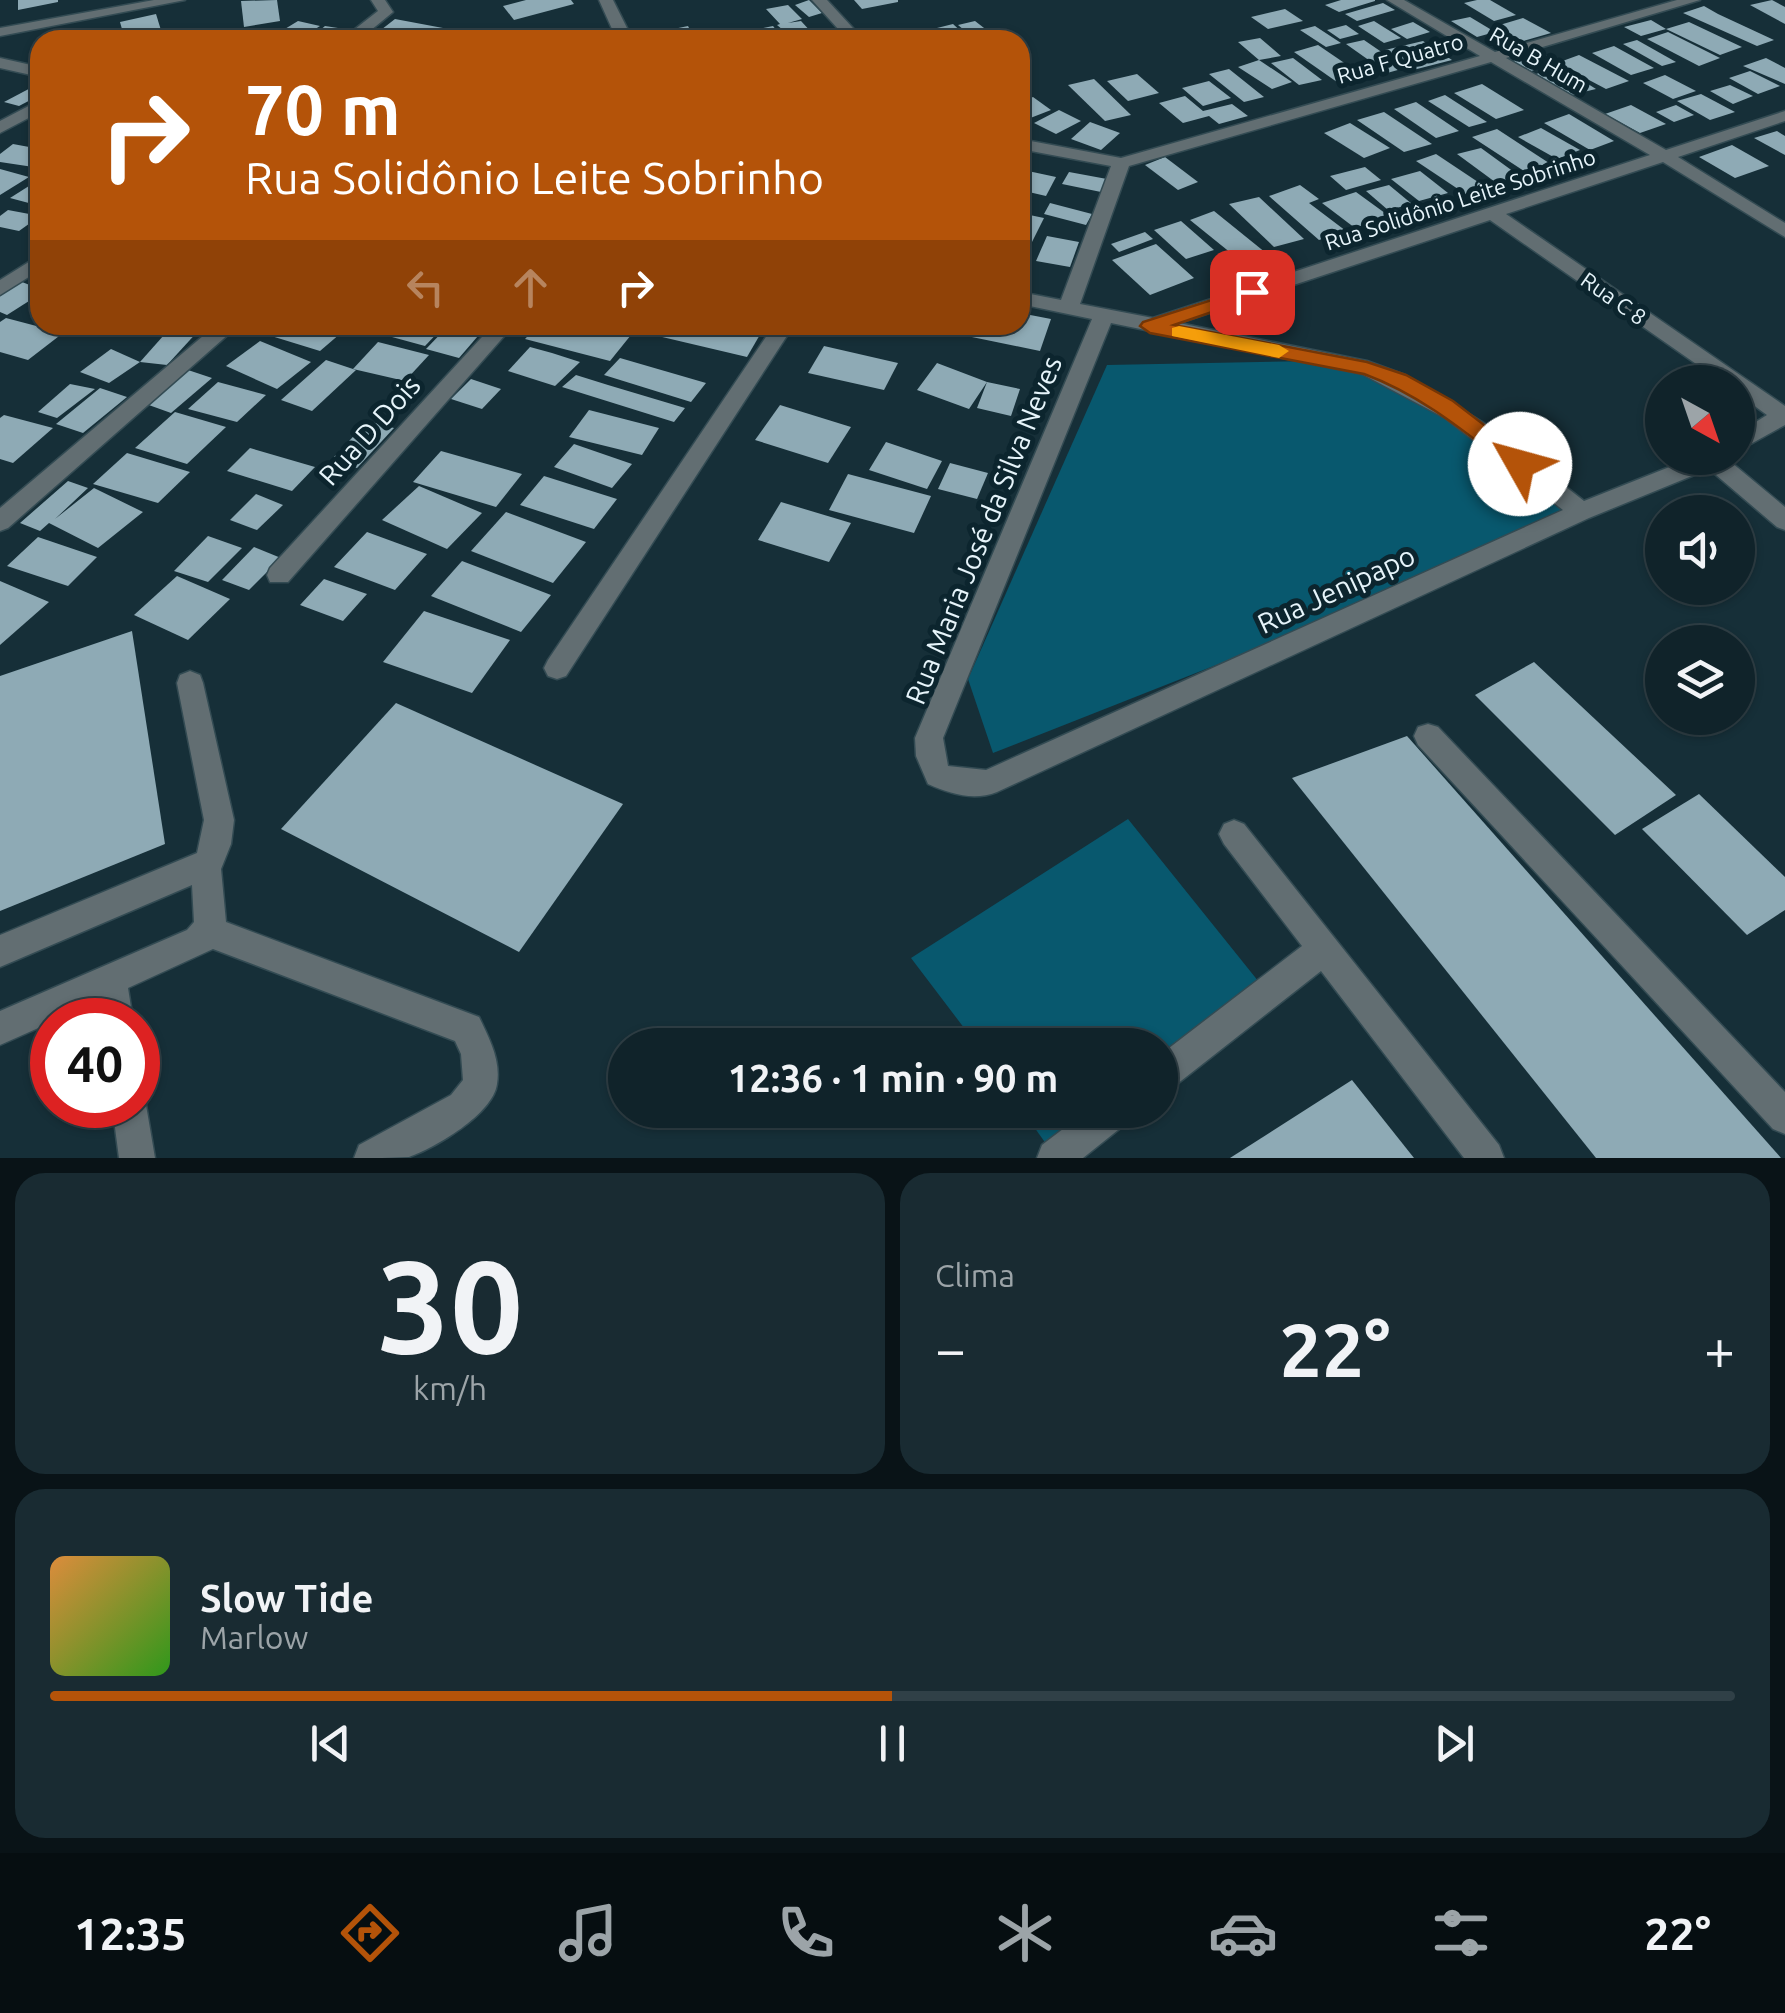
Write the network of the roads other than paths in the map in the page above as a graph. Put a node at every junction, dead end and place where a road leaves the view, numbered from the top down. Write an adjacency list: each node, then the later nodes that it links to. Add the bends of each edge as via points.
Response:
1 (178, 0): 10 (street)
2 (378, 0): 7 (street, via 386,12)
3 (606, 0): 8 (street)
4 (819, 0): 9 (street)
5 (1394, 0): 11 (street, Rua B Hum)
6 (1693, 0): 11 (street, Rua F Quatro)
7 (362, 30)
8 (620, 30)
9 (847, 30)
10 (0, 32)
11 (1487, 56): 18 (street, Rua B Hum); 19 (street, Rua F Quatro)
12 (0, 63): 13 (street)
13 (30, 70)
14 (30, 111): 16 (street)
15 (1785, 116): 18 (street, Rua Solidônio Leite Sobrinho)
16 (0, 128)
17 (1030, 146): 19 (street)
18 (1663, 156): 20 (street, Rua Solidônio Leite Sobrinho); 21 (street, Rua B Hum)
19 (1121, 163): 25 (street)
20 (1492, 213): 27 (street, Rua Solidônio Leite Sobrinho); 31 (street, Rua C 8)
21 (1785, 232)
22 (30, 269): 23 (street)
23 (0, 290)
24 (1030, 300): 25 (street)
25 (1068, 309): 26 (street)
26 (1103, 317): 27 (street); 44 (street, Rua Maria José da Silva Neves, via 929,738 938,775)
27 (1150, 326): 37 (street, via 1399,380 1446,406)
28 (217, 335): 39 (street)
29 (495, 335): 40 (street, Rua D Dois)
30 (777, 335): 41 (street)
31 (1711, 365)
32 (1755, 396): 33 (street, Rua C 8)
33 (1784, 416): 34 (street)
34 (1755, 433)
35 (1671, 475): 37 (street, Rua Jenipapo)
36 (1732, 475): 38 (street)
37 (1581, 512): 44 (street, Rua Jenipapo)
38 (1785, 521)
39 (0, 522)
40 (279, 575)
41 (558, 668)
42 (190, 683): 46 (street, via 219,820)
43 (1428, 736): 54 (street)
44 (987, 783)
45 (1234, 834): 48 (street)
46 (206, 869): 47 (street); 49 (street)
47 (208, 931): 50 (street); 58 (street, via 467,1029 478,1052 480,1085 463,1107)
48 (1324, 949): 53 (street); 60 (street)
49 (0, 951)
50 (110, 980): 51 (street); 52 (street)
51 (113, 998)
52 (0, 1028)
53 (1178, 1062)
54 (1785, 1116)
55 (132, 1128): 57 (street)
56 (1093, 1128): 59 (street)
57 (137, 1158)
58 (372, 1158)
59 (1055, 1158)
60 (1486, 1158)

